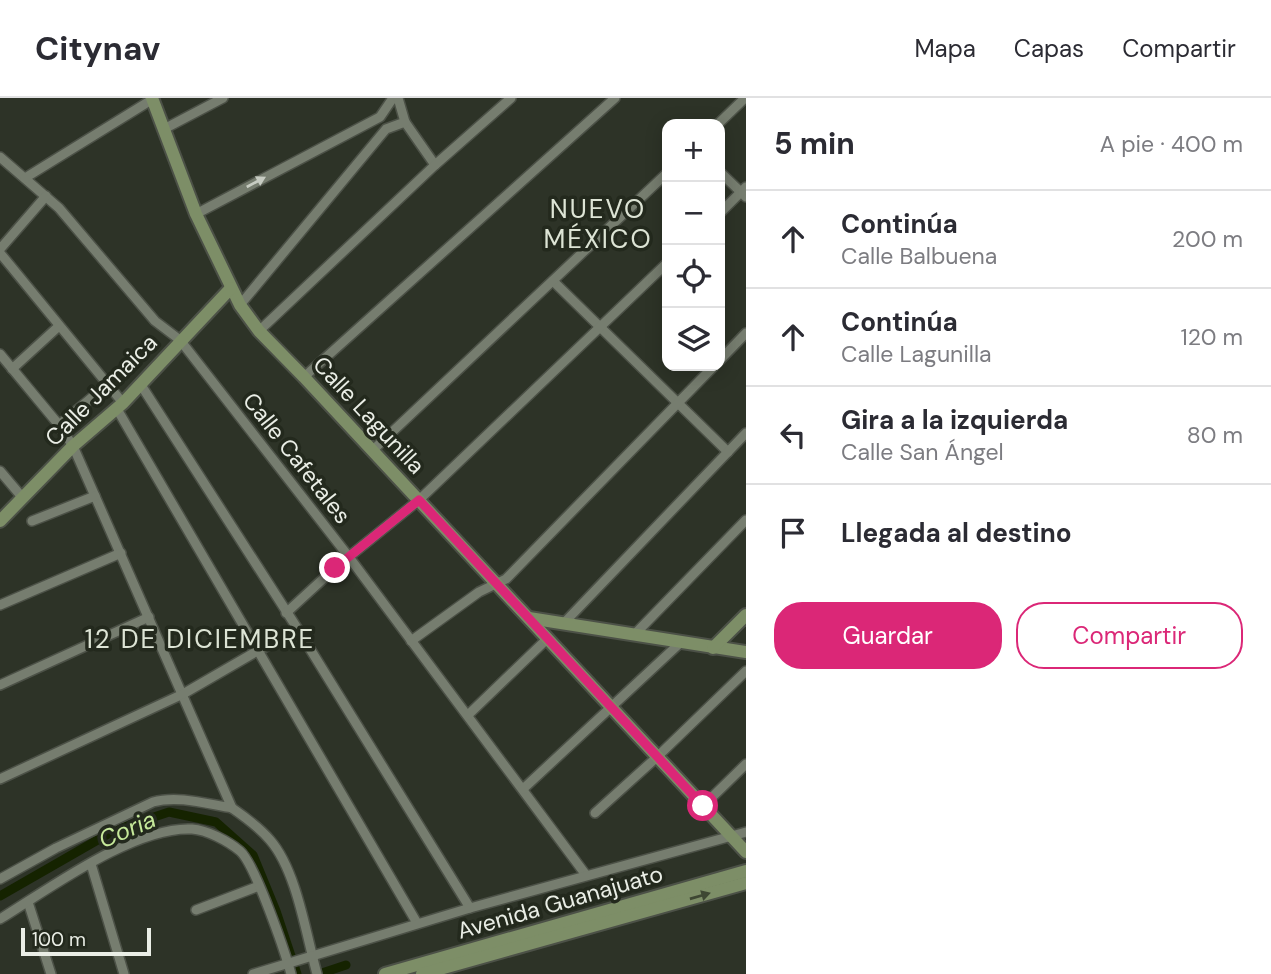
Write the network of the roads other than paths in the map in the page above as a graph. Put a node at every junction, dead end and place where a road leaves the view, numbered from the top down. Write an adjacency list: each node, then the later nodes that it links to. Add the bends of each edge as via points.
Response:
1 (223, 98): 10 (street)
2 (396, 98): 7 (street); 9 (street)
3 (511, 98): 13 (street)
4 (615, 98): 35 (street)
5 (745, 98): 8 (street)
6 (153, 99): 10 (street, Calle Lagunilla); 15 (street)
7 (380, 117): 11 (street, via 379,123); 20 (street, one-way to 7)
8 (723, 119)
9 (405, 122): 11 (street); 13 (street)
10 (164, 129): 20 (street, Calle Lagunilla)
11 (386, 129): 25 (street)
12 (0, 157): 15 (street, Calle Cafetales)
13 (435, 165): 28 (street)
14 (725, 176): 17 (street)
15 (25, 178): 18 (street, Calle Cafetales)
16 (662, 178): 23 (street)
17 (744, 192): 19 (street)
18 (46, 196): 21 (street); 30 (street, Calle Cafetales, via 155,321)
19 (725, 209)
20 (196, 214): 24 (street, Calle Lagunilla)
21 (0, 251): 26 (street)
22 (662, 269): 27 (street)
23 (553, 281): 27 (street); 43 (street)
24 (231, 288): 25 (street, Calle Lagunilla); 30 (street, Calle Jamaica)
25 (240, 305): 28 (street, Calle Lagunilla)
26 (59, 326): 33 (street); 36 (street)
27 (600, 329): 38 (street); 48 (street)
28 (259, 331): 35 (street, Calle Lagunilla)
29 (746, 333): 32 (street)
30 (180, 340): 37 (street, Calle Jamaica); 53 (street, Calle Cafetales)
31 (0, 354): 33 (street)
32 (725, 355)
33 (12, 369): 40 (street)
34 (709, 371): 38 (street)
35 (304, 377): 43 (street, Calle Lagunilla)
36 (108, 384): 39 (street); 40 (street)
37 (141, 385): 39 (street, Calle Jamaica); 56 (street)
38 (678, 403): 44 (street); 54 (street)
39 (120, 406): 42 (street, Calle Jamaica); 67 (street)
40 (59, 425): 42 (street)
41 (746, 433): 44 (street)
42 (73, 446): 46 (street); 47 (street, Calle Jamaica)
43 (373, 450): 48 (street, Calle Lagunilla)
44 (728, 452): 60 (street)
45 (0, 471): 47 (street)
46 (95, 496): 51 (street); 52 (street)
47 (22, 497): 50 (street, Calle Jamaica)
48 (419, 500): 53 (street); 54 (street, Calle Lagunilla)
49 (746, 520): 62 (street)
50 (0, 522)
51 (32, 522)
52 (121, 553): 55 (street); 58 (street)
53 (349, 557): 56 (street); 64 (street, Calle Cafetales)
54 (497, 584): 59 (street, Calle Lagunilla); 64 (street)
55 (0, 605)
56 (286, 613): 61 (street)
57 (746, 615): 66 (street)
58 (149, 617): 70 (street); 71 (street)
59 (529, 618): 60 (street); 63 (street, Calle Lagunilla)
60 (564, 624): 62 (street)
61 (299, 631): 67 (street); 91 (street)
62 (635, 634): 65 (street)
63 (547, 639): 72 (street, Calle Lagunilla); 73 (street)
64 (411, 641): 73 (street, Calle Cafetales)
65 (680, 643): 66 (street); 72 (street)
66 (713, 648): 68 (street)
67 (259, 650): 71 (street); 94 (street)
68 (746, 652)
69 (746, 671): 74 (street)
70 (0, 685)
71 (183, 694): 76 (street); 79 (street)
72 (612, 708): 74 (street, Calle Lagunilla); 77 (street)
73 (468, 715): 77 (street, Calle Cafetales)
74 (657, 757): 78 (street, Calle Lagunilla); 80 (street)
75 (746, 764): 78 (street)
76 (0, 779)
77 (523, 789): 86 (street, Calle Cafetales)
78 (703, 806): 82 (street, Calle Lagunilla)
79 (232, 808): 87 (street, via 162,799); 95 (street, via 278,851)
80 (595, 813)
81 (746, 832): 82 (street)
82 (730, 835): 83 (street, Calle Lagunilla); 86 (street)
83 (746, 852)
84 (91, 864): 89 (street, via 136,840 194,829 241,852); 90 (street); 98 (street)
85 (746, 870): 101 (street, Avenida Guanajuato)
86 (586, 875): 91 (street)
87 (0, 879)
88 (746, 883): 102 (street, Avenida Guanajuato, one-way to 88)
89 (259, 886): 92 (street); 96 (street)
90 (28, 902): 93 (street); 97 (street)
91 (470, 908): 94 (street)
92 (196, 910)
93 (0, 919)
94 (417, 923): 95 (street)
95 (312, 958): 96 (street); 100 (street)
96 (290, 968): 99 (street)
97 (51, 974)
98 (124, 974)
99 (253, 974)
100 (317, 974)
101 (385, 974)
102 (422, 974)

